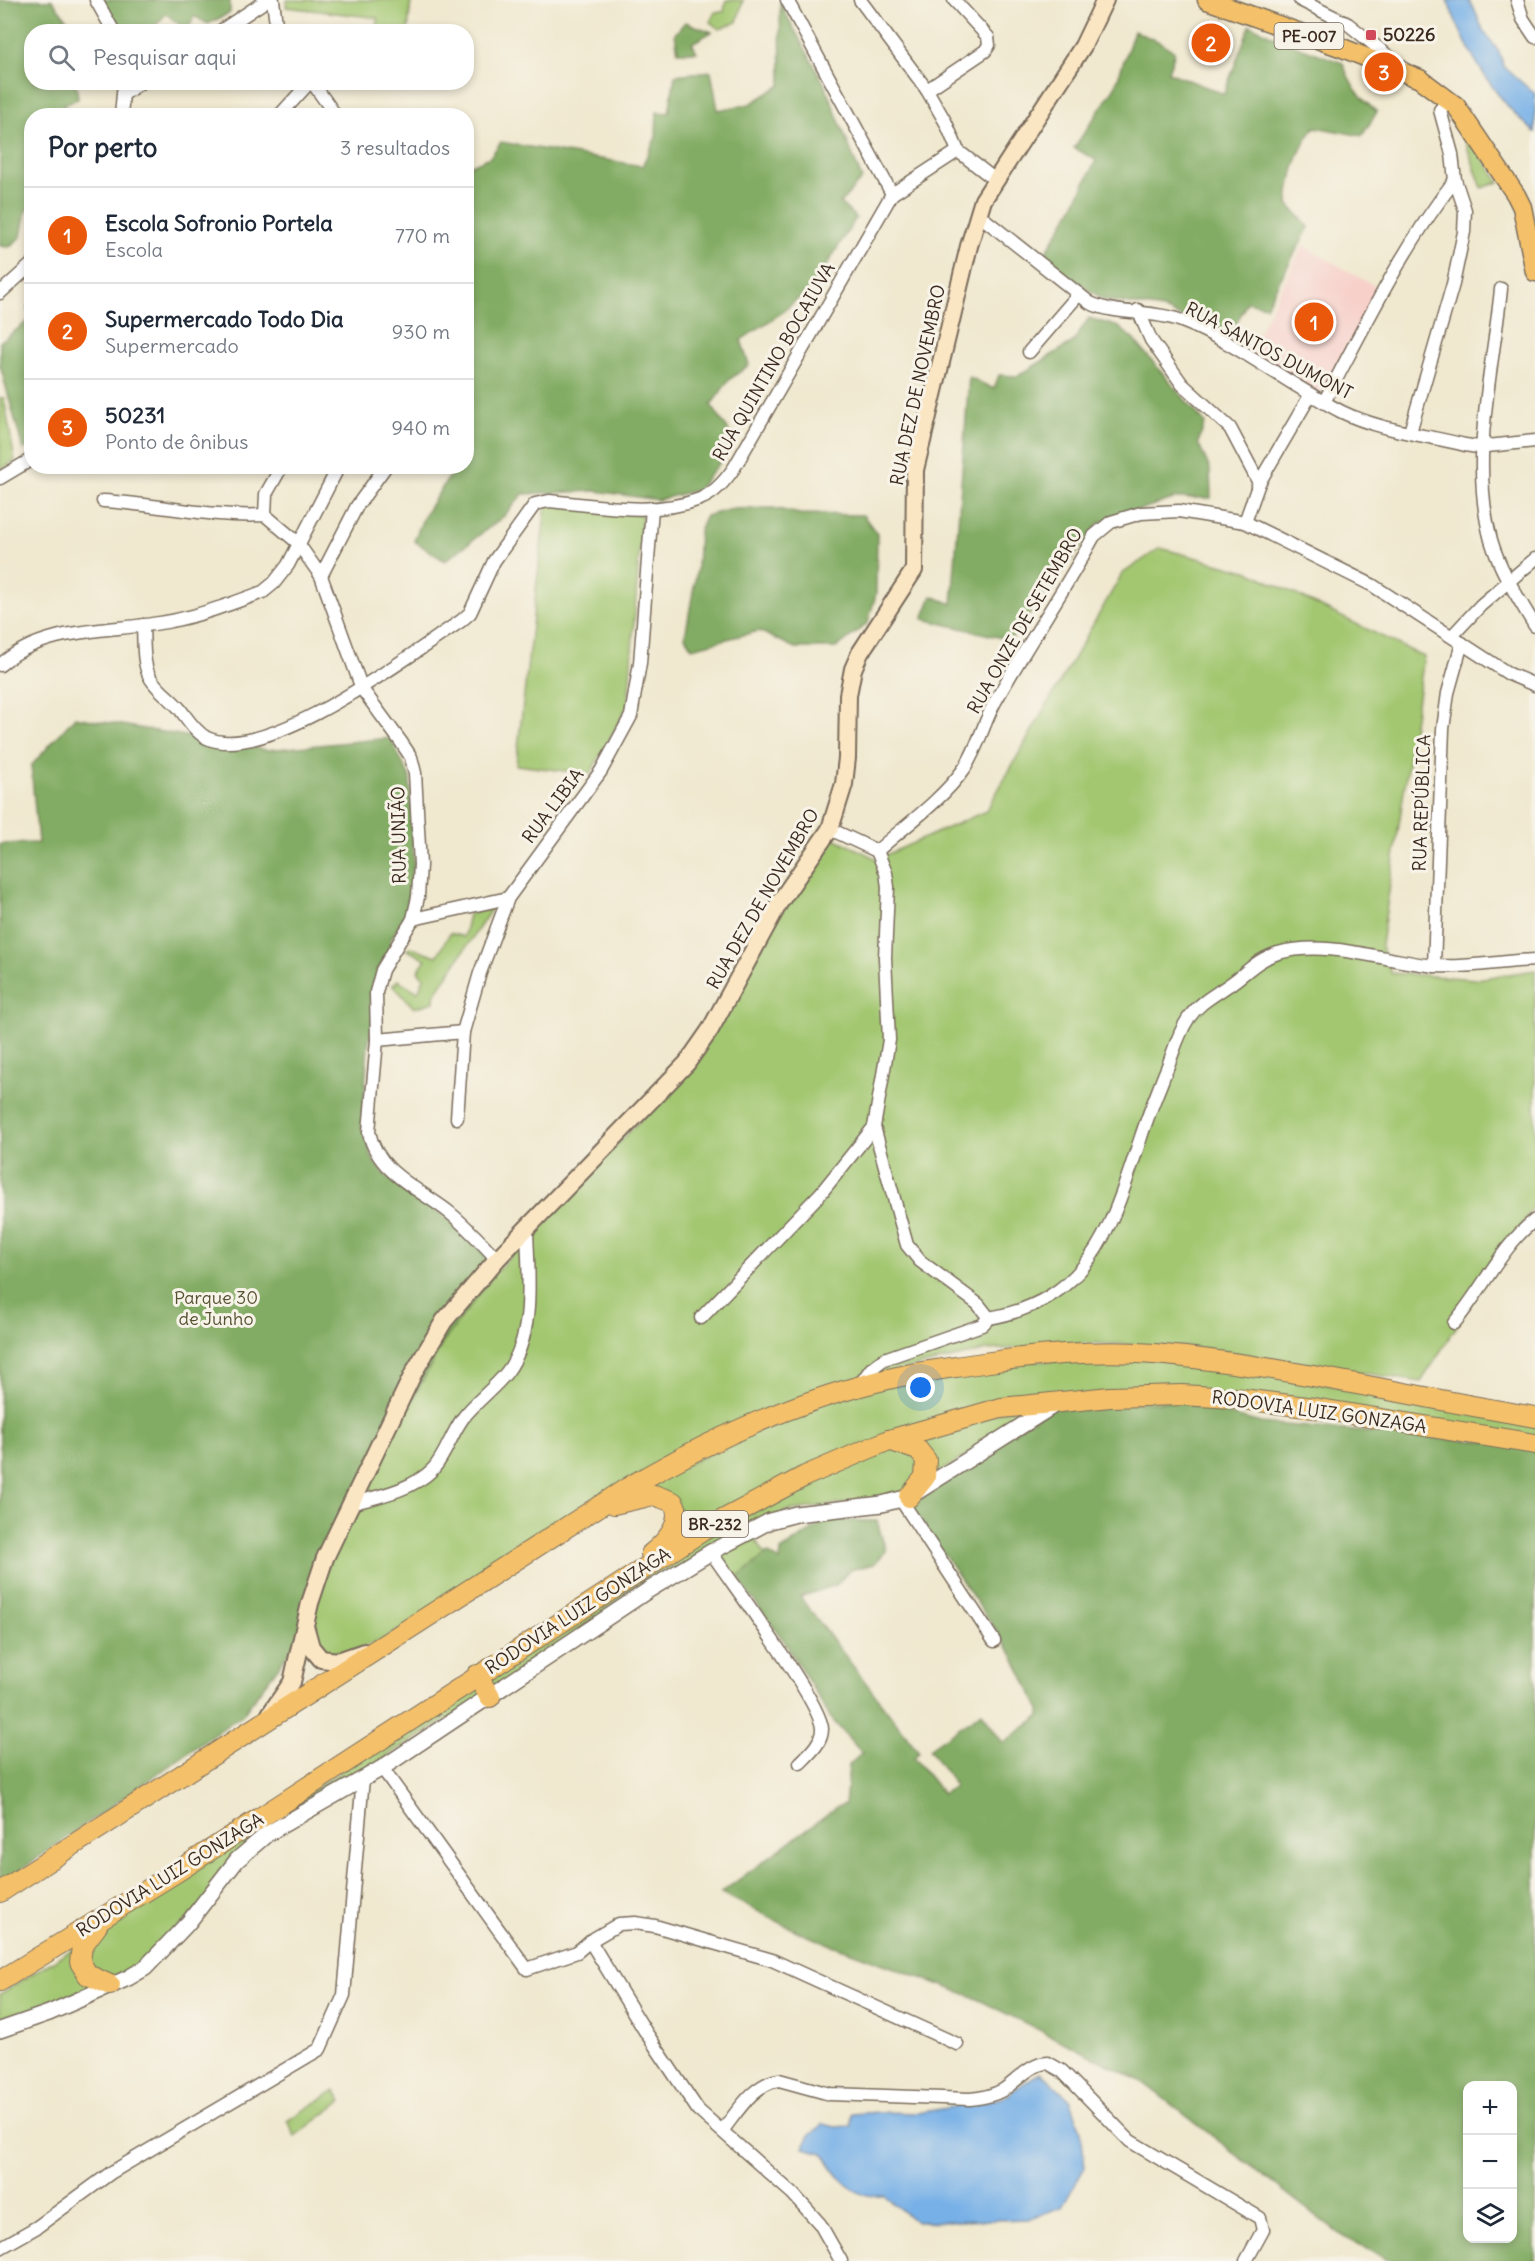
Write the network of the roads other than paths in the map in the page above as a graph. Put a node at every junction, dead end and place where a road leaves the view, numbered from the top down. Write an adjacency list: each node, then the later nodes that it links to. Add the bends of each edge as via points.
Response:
1 (96, 0): 11 (street)
2 (267, 0): 12 (street)
3 (273, 0): 13 (street)
4 (788, 0): 27 (street)
5 (860, 0): 19 (street)
6 (954, 0): 19 (street, via 988,38 989,45)
7 (1105, 0): 25 (main road, RUA DEZ DE NOVEMBRO, via 1083,46)
8 (1207, 0): 15 (main road, PE-007)
9 (1300, 0): 15 (street, via 1348,24)
10 (1517, 0): 14 (street)
11 (110, 24)
12 (231, 24)
13 (276, 24)
14 (1535, 37)
15 (1410, 73): 20 (main road, PE-007)
16 (124, 90): 21 (street)
17 (303, 90): 22 (street)
18 (317, 90): 23 (street)
19 (927, 90): 24 (street)
20 (1449, 99): 26 (street, via 1440,110); 28 (main road, PE-007)
21 (122, 108)
22 (287, 108)
23 (330, 108)
24 (958, 151): 25 (street); 27 (street, RUA QUINTINO BOCAIUVA)
25 (994, 179): 29 (main road, RUA DEZ DE NOVEMBRO)
26 (1455, 180): 38 (street, via 1400,260); 39 (street, via 1465,210 1464,232)
27 (892, 194): 49 (street, RUA QUINTINO BOCAIUVA, via 726,479 700,499)
28 (1528, 204): 31 (main road, PE-007)
29 (979, 215): 34 (street, RUA SANTOS DUMONT); 62 (main road, RUA DEZ DE NOVEMBRO, via 915,470 914,570 853,669 844,784)
30 (24, 271): 33 (street)
31 (1535, 272)
32 (1501, 289): 41 (street)
33 (0, 293)
34 (1079, 294): 35 (street, RUA SANTOS DUMONT, via 1099,307); 36 (street)
35 (1138, 310): 37 (street, RUA SANTOS DUMONT, via 1196,328); 47 (street, via 1151,340 1182,384 1230,428)
36 (1029, 352)
37 (1311, 394): 38 (street, RUA SANTOS DUMONT); 47 (street)
38 (1324, 402): 39 (street, RUA SANTOS DUMONT, via 1362,419)
39 (1410, 432): 41 (street, RUA SANTOS DUMONT, via 1465,445)
40 (1535, 441): 41 (street, RUA SANTOS DUMONT)
41 (1483, 445): 55 (street, via 1487,522)
42 (24, 464): 46 (street)
43 (277, 474): 50 (street, via 266,494)
44 (335, 474): 52 (street)
45 (380, 474): 54 (street, via 357,506)
46 (0, 478)
47 (1259, 483): 51 (street)
48 (103, 501): 50 (street, via 151,504 209,515)
49 (652, 508): 61 (street, RUA QUINTINO BOCAIUVA, via 549,501 535,504 494,561 470,613); 64 (street, RUA LIBIA, via 640,663 631,716 601,771)
50 (265, 515): 52 (street, RUA UNIÃO)
51 (1245, 522): 58 (street, RUA ONZE DE SETEMBRO, via 1349,573); 63 (street, RUA ONZE DE SETEMBRO, via 1179,511 1125,516 1101,529 1009,677 964,768 939,797)
52 (297, 542): 54 (street, RUA UNIÃO); 56 (street, via 281,576 263,592 190,617)
53 (1535, 559): 55 (street)
54 (321, 576): 61 (street, RUA UNIÃO)
55 (1508, 580): 57 (street); 58 (street, via 1480,605)
56 (142, 625): 59 (street, via 58,636 23,648); 61 (street, RUA QUINTINO BOCAIUVA, via 151,680 208,738 252,741)
57 (1535, 626)
58 (1457, 639): 60 (street, RUA ONZE DE SETEMBRO, via 1509,674); 67 (street, RUA REPÚBLICA, via 1443,729)
59 (0, 665)
60 (1535, 685)
61 (362, 689): 65 (street, RUA UNIÃO, via 411,758 415,773 420,865)
62 (830, 829): 63 (street); 73 (main road, RUA DEZ DE NOVEMBRO, via 779,903 698,1049)
63 (877, 851): 71 (street, via 888,887 885,958 889,1040)
64 (508, 898): 65 (street); 68 (street, RUA LIBIA)
65 (413, 919): 69 (street, RUA UNIÃO, via 382,970 375,1005)
66 (1535, 960): 67 (street)
67 (1434, 966): 76 (street, via 1345,952 1288,951 1257,962 1202,1004 1178,1037 1122,1194 1093,1256 1075,1279 1045,1300 1021,1312)
68 (463, 1032): 69 (street); 70 (street, RUA LIBIA)
69 (377, 1040): 74 (street, RUA UNIÃO, via 369,1132 378,1157 387,1169 452,1214)
70 (457, 1118)
71 (874, 1127): 75 (street, via 821,1193); 76 (street, via 907,1245 920,1261 982,1308)
72 (1535, 1220): 77 (street, via 1511,1244)
73 (527, 1230): 74 (main road, RUA DEZ DE NOVEMBRO); 84 (street, via 529,1282 516,1359 461,1420 429,1473 383,1495)
74 (497, 1259): 84 (main road, RUA DEZ DE NOVEMBRO, via 455,1306 432,1342)
75 (701, 1318)
76 (989, 1318): 78 (street, via 982,1325 884,1359)
77 (1454, 1323)
78 (858, 1387): 80 (highway, RODOVIA LUIZ GONZAGA / BR-232, via 899,1376 1027,1357 1120,1353 1290,1371); 85 (highway, RODOVIA LUIZ GONZAGA / BR-232, via 727,1433)
79 (1057, 1403): 81 (highway, RODOVIA LUIZ GONZAGA / BR-232, via 1001,1408); 82 (highway, RODOVIA LUIZ GONZAGA / BR-232, via 1131,1396 1234,1398); 83 (street)
80 (1535, 1417)
81 (889, 1440): 83 (highway, via 918,1450 926,1460 925,1477); 87 (highway, RODOVIA LUIZ GONZAGA / BR-232, via 805,1476 732,1515)
82 (1535, 1444)
83 (905, 1498): 86 (street, via 770,1521); 89 (street)
84 (350, 1504): 88 (main road, RUA DEZ DE NOVEMBRO, via 325,1558)
85 (596, 1509): 87 (highway, BR-232, via 654,1495 673,1502 677,1512 662,1545); 90 (highway, RODOVIA LUIZ GONZAGA / BR-232)
86 (711, 1552): 92 (street); 94 (street, via 804,1687 818,1714 821,1738)
87 (608, 1591): 91 (highway, RODOVIA LUIZ GONZAGA / BR-232)
88 (305, 1623): 90 (main road, via 311,1647 326,1661 338,1661); 93 (main road, RUA DEZ DE NOVEMBRO, via 290,1688)
89 (994, 1641)
90 (384, 1645): 93 (highway, RODOVIA LUIZ GONZAGA / BR-232)
91 (477, 1676): 92 (highway); 98 (highway, RODOVIA LUIZ GONZAGA / BR-232)
92 (490, 1697): 95 (street)
93 (259, 1725): 97 (highway, RODOVIA LUIZ GONZAGA / BR-232)
94 (800, 1763)
95 (382, 1768): 96 (street); 99 (street, via 527,1969 572,1954)
96 (363, 1778): 101 (street, via 250,1848 162,1953 128,1978); 105 (street, via 344,1995 320,2049 112,2172 37,2227)
97 (0, 1892)
98 (104, 1917): 100 (highway, RODOVIA LUIZ GONZAGA / BR-232); 101 (highway, via 82,1946 80,1962 88,1975)
99 (590, 1941): 103 (street, via 627,1922 711,1940 807,1974); 104 (street, via 690,2099)
100 (6, 1976)
101 (110, 1985): 102 (street)
102 (0, 2030)
103 (957, 2044)
104 (722, 2131): 106 (street, via 793,2194 820,2224); 107 (street, via 752,2094 772,2081 857,2097 970,2099 1002,2090 1033,2067 1048,2062 1130,2141 1260,2218 1263,2230)
105 (0, 2248)
106 (841, 2261)
107 (1246, 2261)

